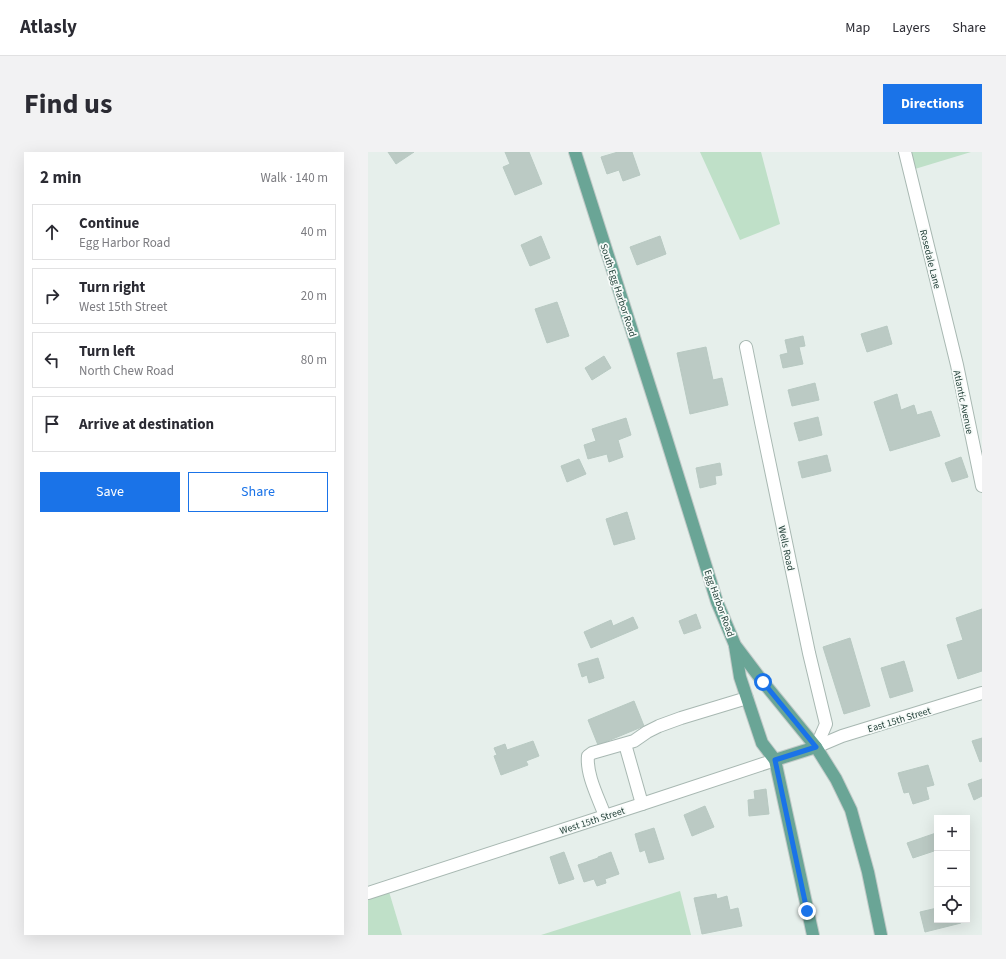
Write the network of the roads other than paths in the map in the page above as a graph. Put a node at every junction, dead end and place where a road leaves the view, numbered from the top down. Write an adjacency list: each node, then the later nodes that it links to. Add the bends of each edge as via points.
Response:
1 (575, 152): 5 (main road, South Egg Harbor Road)
2 (905, 152): 4 (street, Rosedale Lane)
3 (746, 347): 11 (street, Wells Road, via 826,724)
4 (957, 365): 6 (street, Atlantic Avenue)
5 (663, 428): 7 (main road, Egg Harbor Road, via 717,602)
6 (982, 486)
7 (735, 645): 9 (main road); 11 (main road, Egg Harbor Road)
8 (982, 693): 11 (street, East 15th Street, via 842,736)
9 (747, 698): 10 (street, via 659,726); 12 (main road, via 762,743)
10 (625, 744): 13 (street); 14 (street, via 588,756 590,776)
11 (816, 747): 12 (main road, West 15th Street); 17 (main road, Egg Harbor Road, via 851,810 868,872)
12 (775, 760): 13 (street, West 15th Street); 16 (main road)
13 (642, 804): 14 (street, West 15th Street)
14 (605, 816): 15 (street, West 15th Street)
15 (368, 893)
16 (813, 935)
17 (881, 935)

